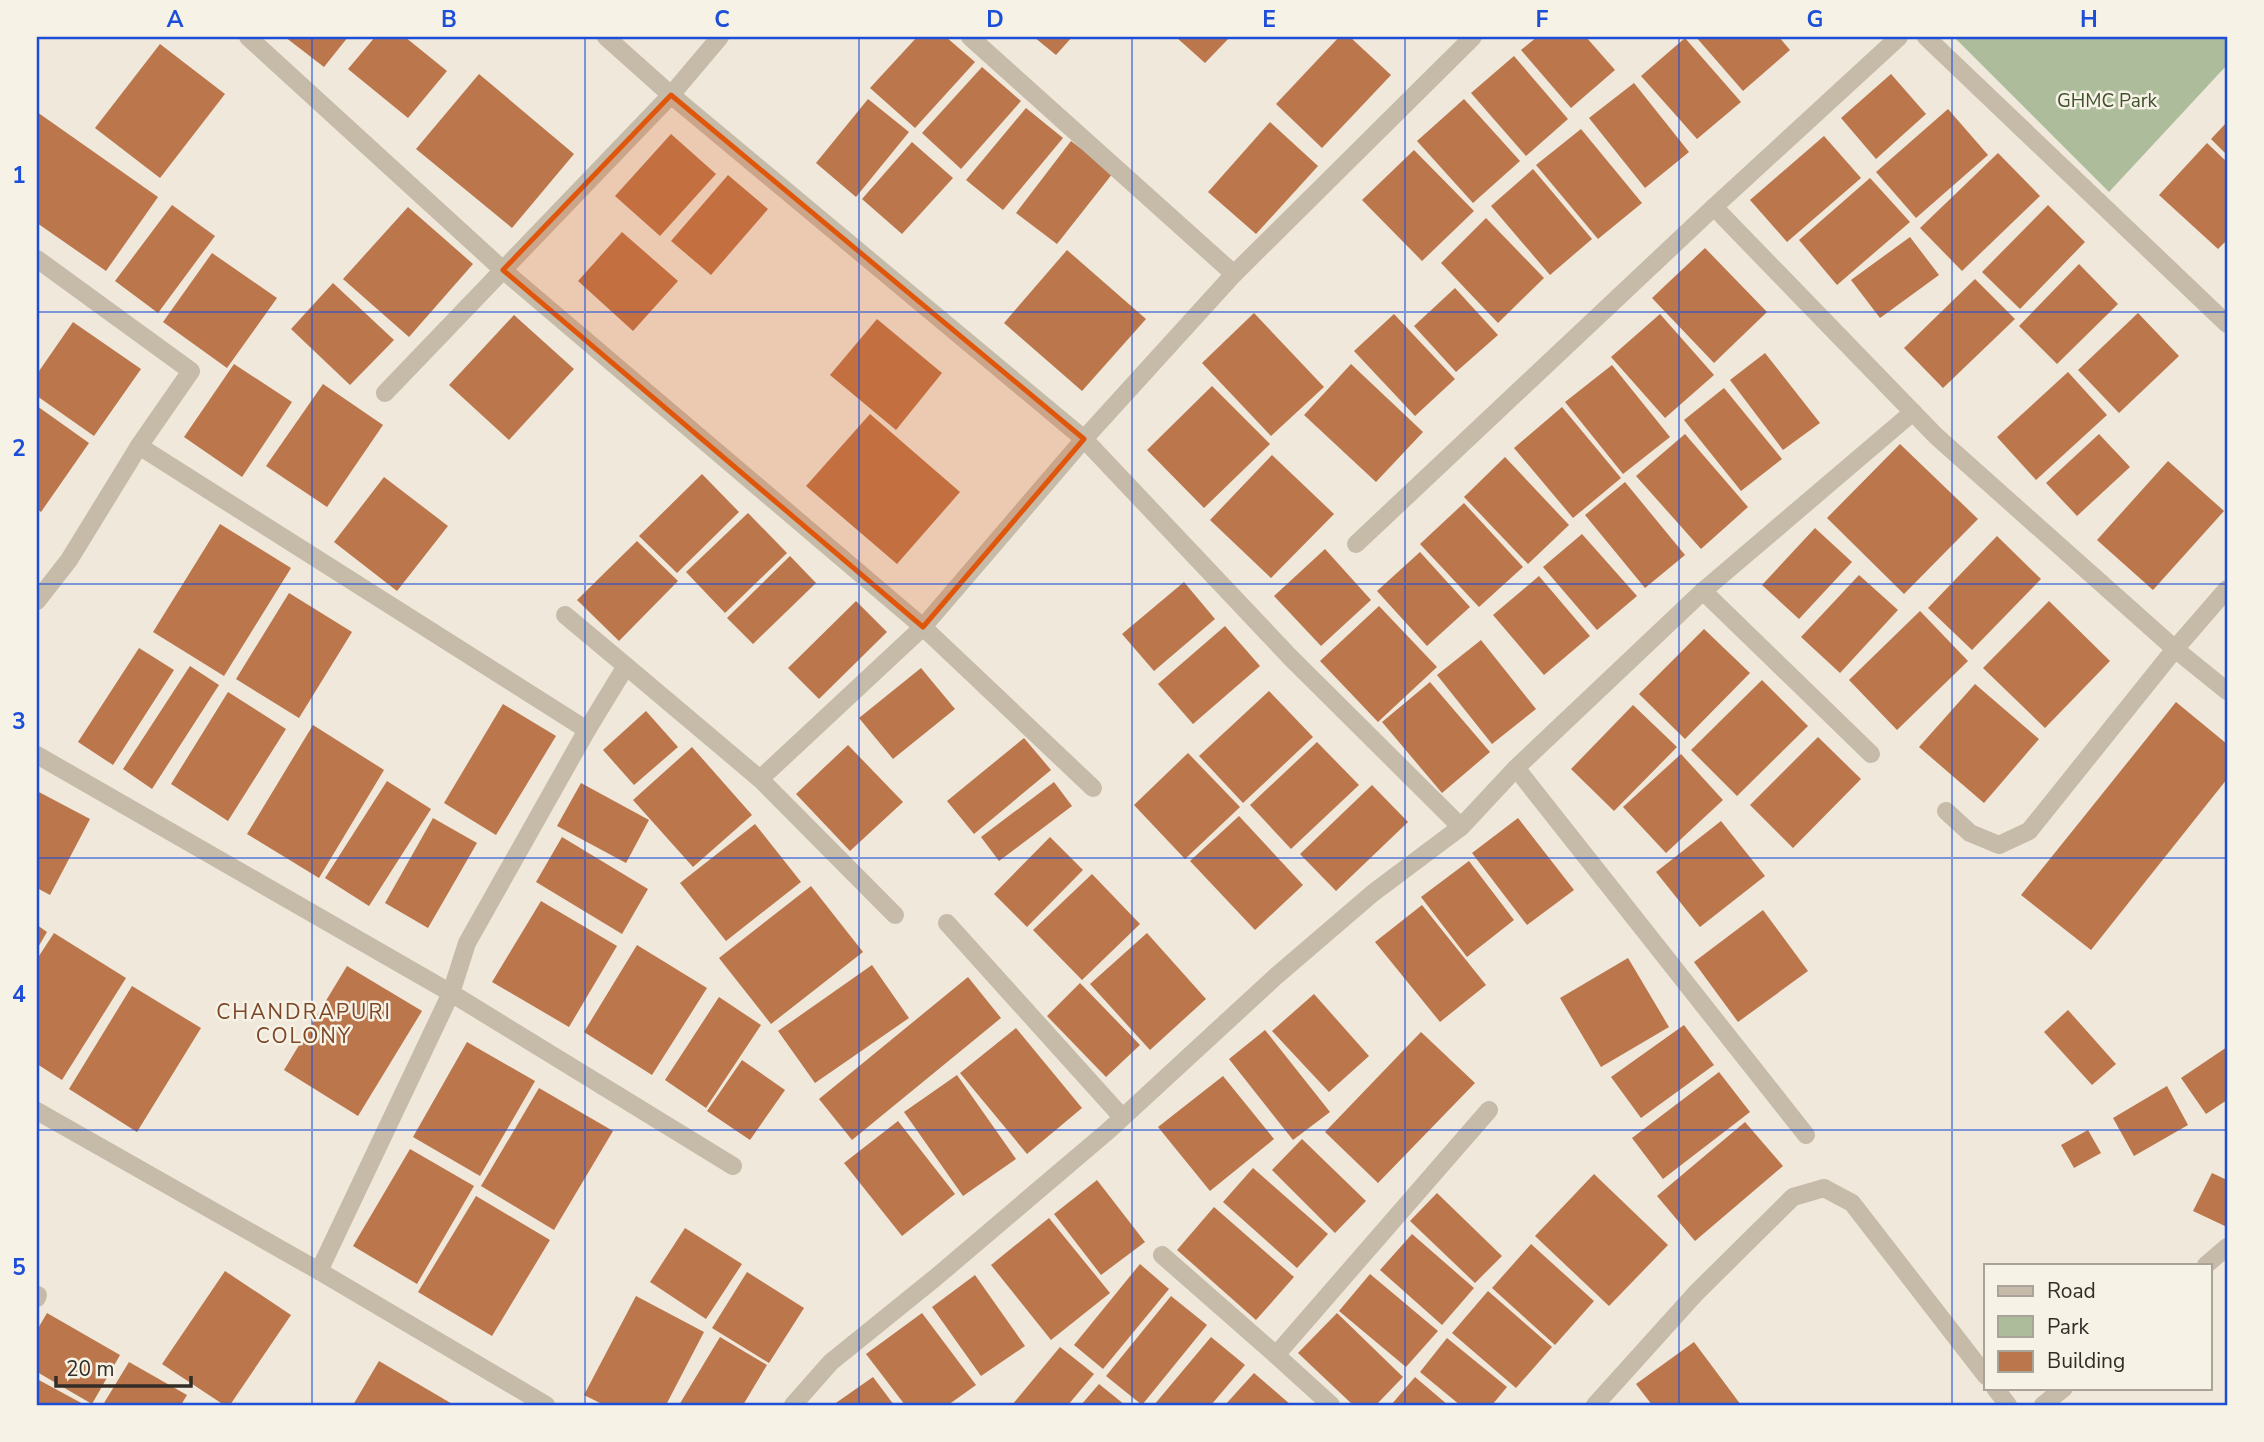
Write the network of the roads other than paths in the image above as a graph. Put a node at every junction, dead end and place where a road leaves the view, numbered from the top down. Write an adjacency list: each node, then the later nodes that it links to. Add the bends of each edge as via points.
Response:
1 (248, 37): 11 (street)
2 (606, 37): 8 (street)
3 (720, 37): 8 (street)
4 (970, 37): 12 (street)
5 (1473, 37): 12 (street)
6 (1899, 37): 9 (street)
7 (1926, 37): 13 (street)
8 (671, 95): 11 (street); 16 (street)
9 (1714, 207): 15 (street); 18 (street)
10 (37, 259): 17 (street, via 191,371)
11 (503, 270): 14 (street); 23 (street)
12 (1234, 274): 16 (street)
13 (2227, 324)
14 (385, 393)
15 (1913, 412): 20 (street); 24 (street)
16 (1084, 439): 23 (street); 34 (street, via 1290,657)
17 (139, 446): 21 (street, via 69,560); 27 (street)
18 (1356, 544)
19 (2227, 589): 24 (street)
20 (1703, 591): 28 (street); 30 (street)
21 (37, 601)
22 (565, 615): 25 (street)
23 (923, 626): 31 (street); 32 (street)
24 (2175, 649): 26 (street); 33 (street, via 2029,831 1999,845 1970,833)
25 (626, 666): 27 (street); 31 (street)
26 (2227, 691)
27 (587, 730): 37 (street, via 467,943)
28 (1871, 754)
29 (37, 755): 37 (street)
30 (1516, 768): 34 (street); 41 (street)
31 (761, 779): 35 (street)
32 (1093, 788)
33 (1947, 811)
34 (1461, 827): 40 (street, via 1373,892)
35 (895, 915)
36 (947, 923): 40 (street)
37 (451, 993): 42 (street); 46 (street)
38 (1489, 1110): 47 (street)
39 (37, 1111): 46 (street)
40 (1122, 1117): 52 (street, via 831,1362)
41 (1806, 1135)
42 (733, 1166)
43 (2227, 1247): 45 (street)
44 (1162, 1255): 47 (street)
45 (2207, 1264)
46 (318, 1271): 51 (street)
47 (1276, 1355): 53 (street)
48 (1984, 1373): 54 (street, via 1852,1203 1824,1188 1793,1197 1696,1293)
49 (1997, 1390): 55 (street)
50 (2062, 1390): 56 (street)
51 (546, 1405)
52 (793, 1405)
53 (1331, 1405)
54 (1595, 1405)
55 (2008, 1405)
56 (2043, 1405)

